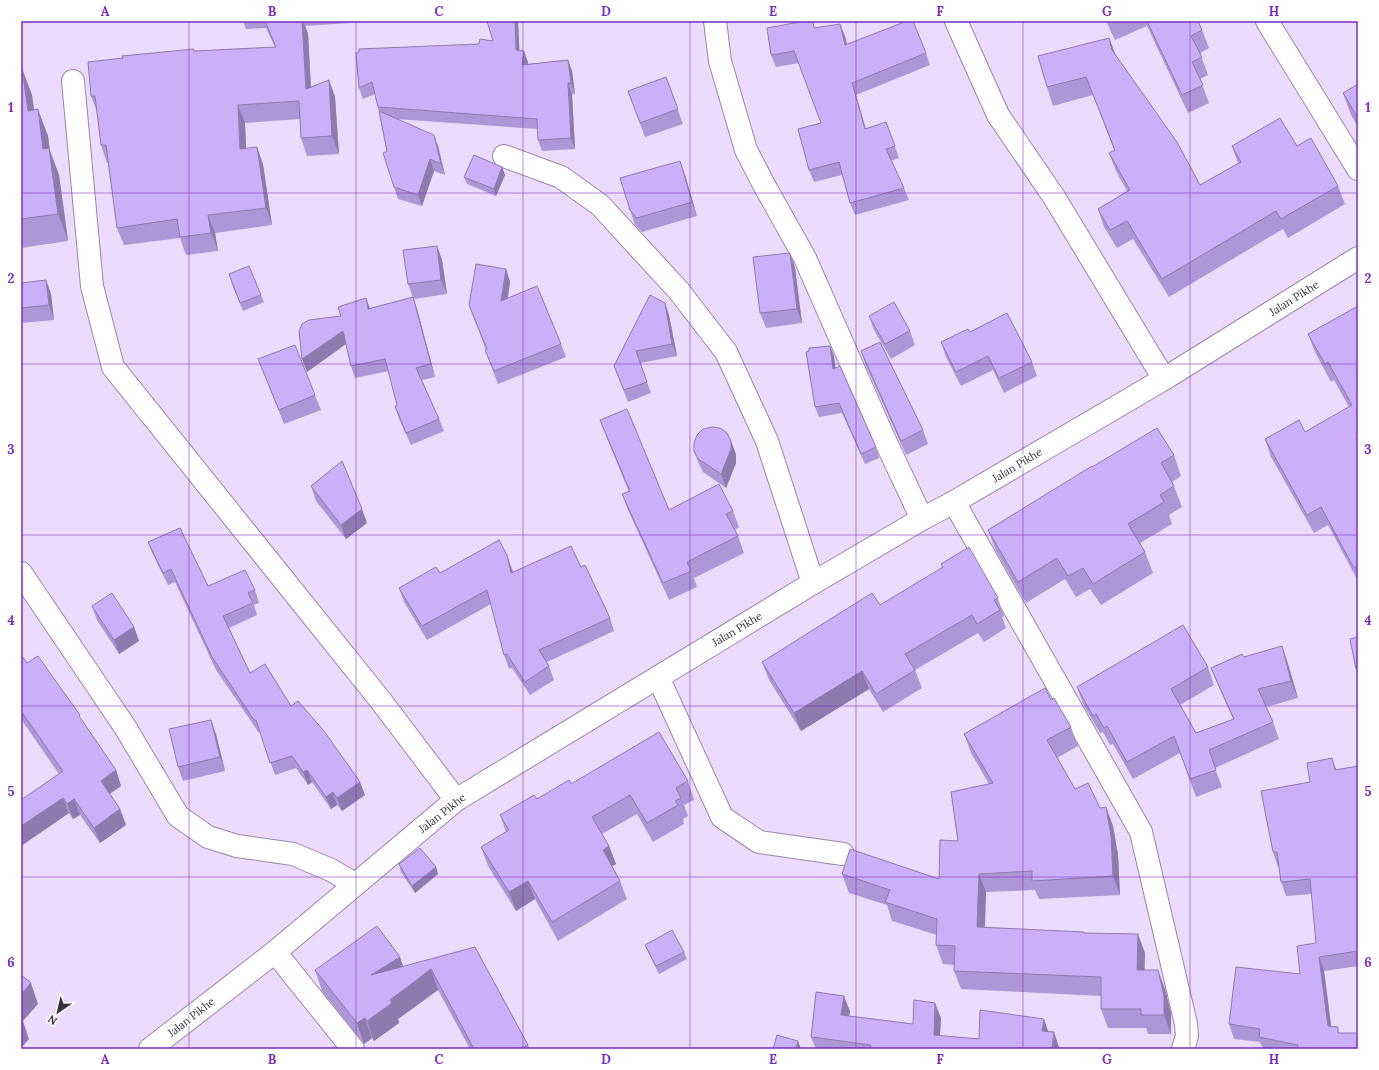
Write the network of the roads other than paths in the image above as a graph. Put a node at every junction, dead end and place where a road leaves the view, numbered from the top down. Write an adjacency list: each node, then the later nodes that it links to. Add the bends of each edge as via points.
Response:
1 (715, 21): 10 (main road, via 720,61 746,150 805,258)
2 (956, 21): 8 (main road, via 998,115 1054,197)
3 (1266, 21): 6 (main road)
4 (74, 81): 14 (main road, via 92,286 113,367 381,701)
5 (504, 156): 12 (main road, via 560,177 600,205 679,291 726,352 767,441)
6 (1358, 169)
7 (1358, 258): 8 (main road, Jalan Pikhe)
8 (1164, 379): 9 (main road, Jalan Pikhe)
9 (954, 502): 10 (main road, Jalan Pikhe); 20 (main road, via 1141,832 1186,1024 1187,1036)
10 (922, 519): 12 (main road, Jalan Pikhe)
11 (21, 573): 16 (main road, via 125,728 178,816 208,837 237,846 293,854)
12 (812, 583): 13 (main road, Jalan Pikhe)
13 (658, 677): 14 (main road, Jalan Pikhe); 15 (main road, via 722,816 759,842)
14 (456, 800): 16 (main road, Jalan Pikhe)
15 (843, 854)
16 (356, 884): 17 (main road, Jalan Pikhe)
17 (275, 952): 18 (main road, Jalan Pikhe); 19 (main road)
18 (150, 1049)
19 (353, 1049)
20 (1183, 1049)

